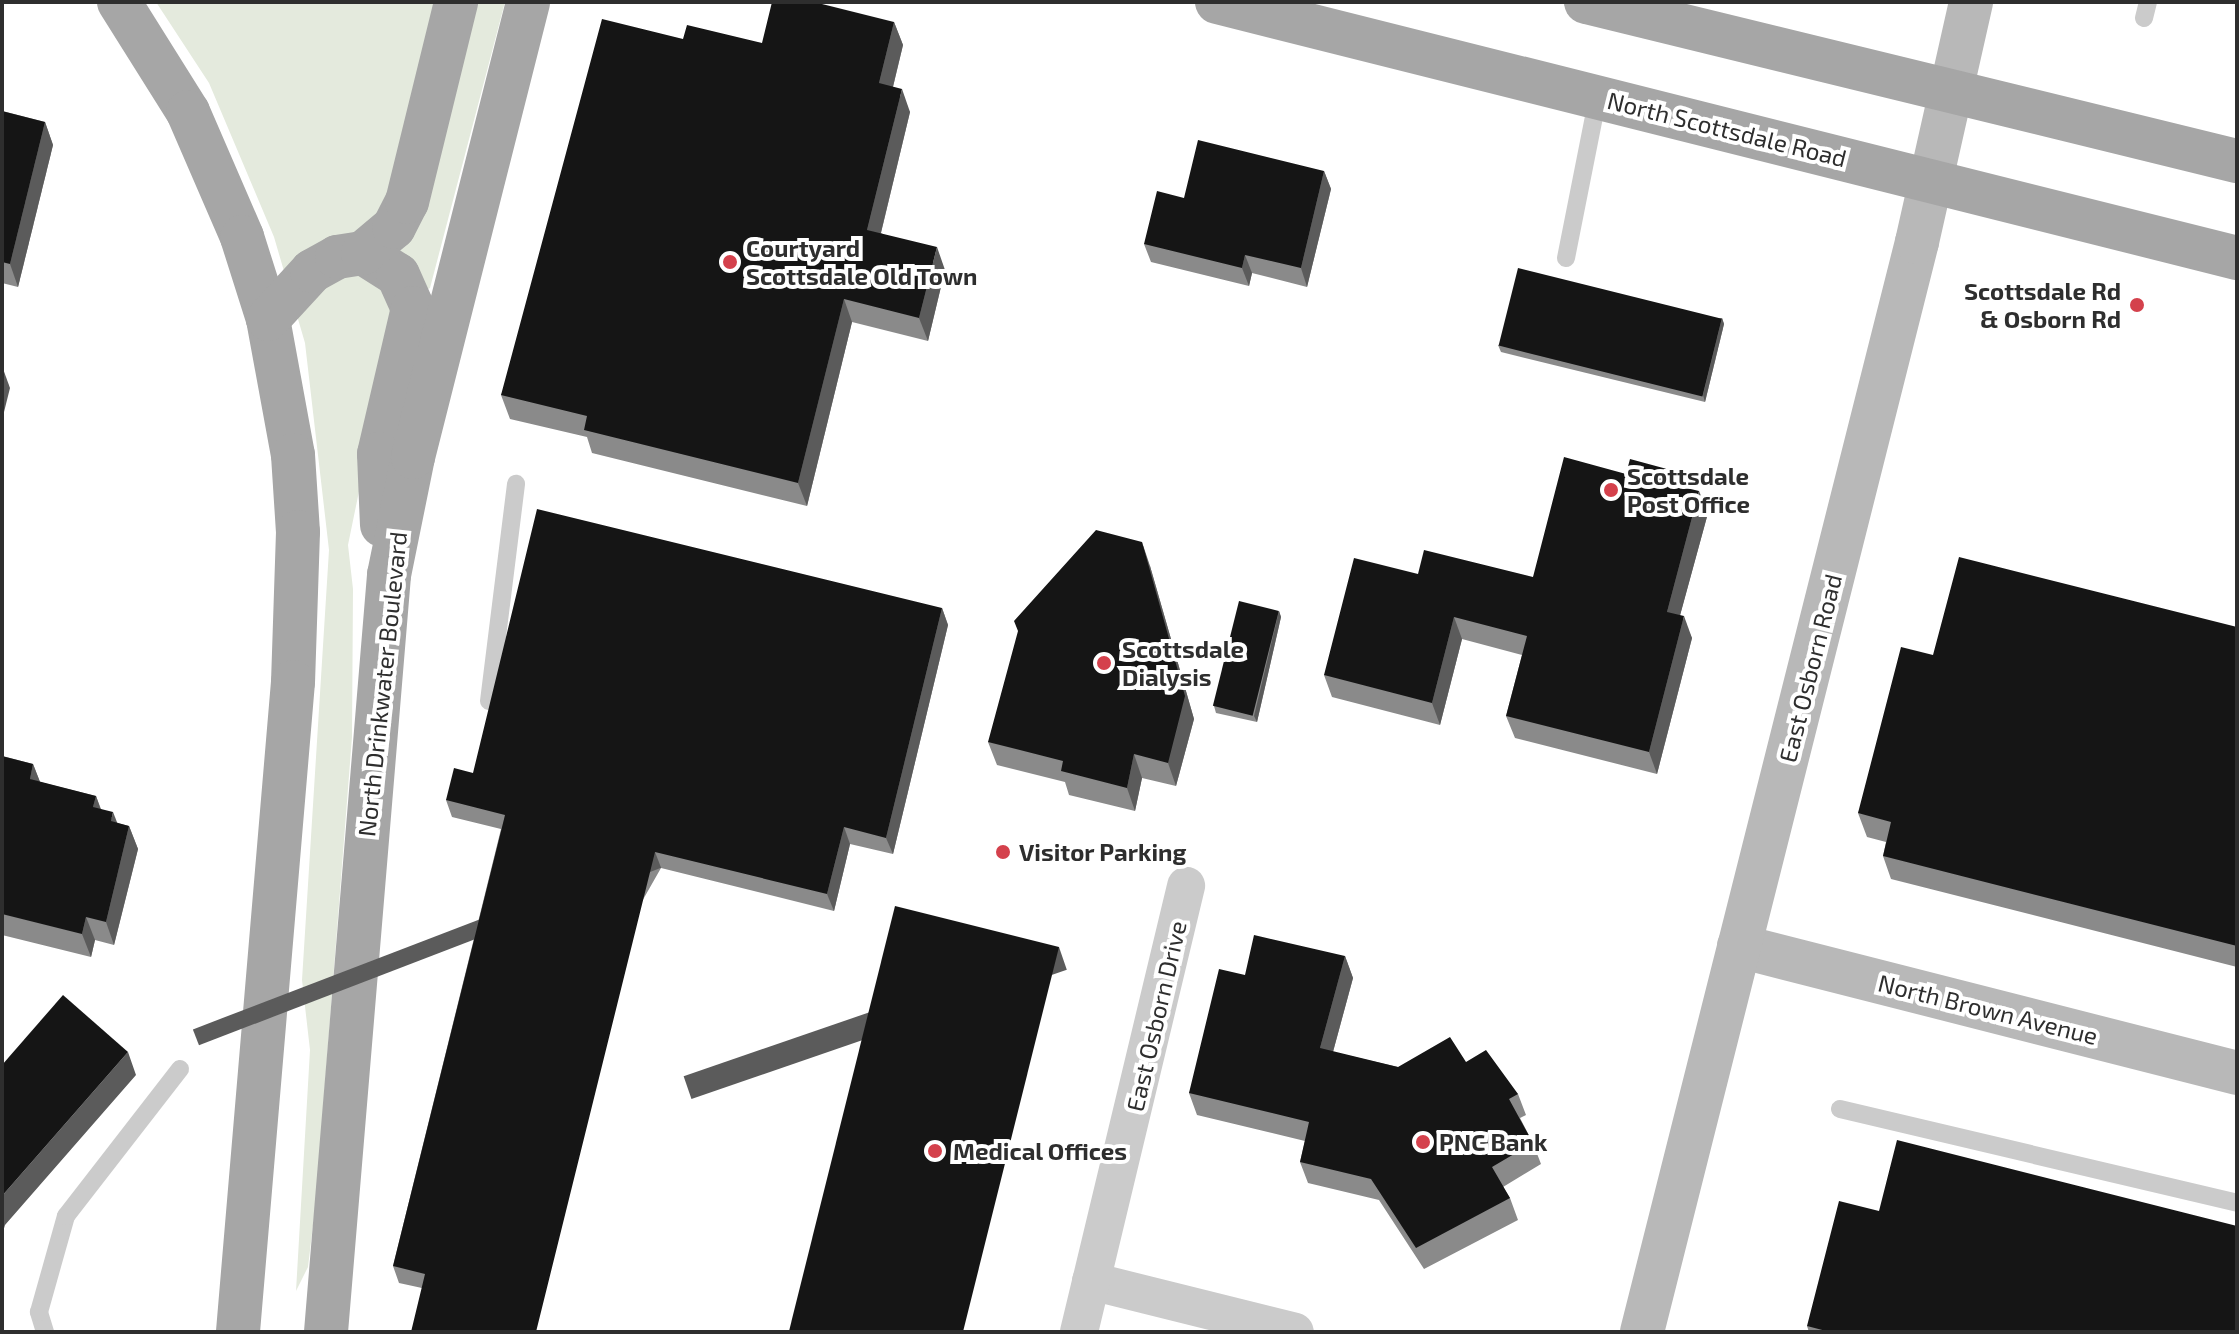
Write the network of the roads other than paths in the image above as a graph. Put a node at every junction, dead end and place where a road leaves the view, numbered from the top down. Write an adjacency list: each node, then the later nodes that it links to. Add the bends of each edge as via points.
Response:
1 (119, 2): 14 (main road, via 154,53 217,173)
2 (456, 2): 11 (main road, via 407,202 394,227)
3 (528, 2): 16 (main road, North Drinkwater Boulevard, via 413,457)
4 (1217, 2): 8 (main road, North Scottsdale Road)
5 (1971, 2): 7 (main road, East Osborn Road)
6 (1591, 3): 7 (main road)
7 (1950, 93): 9 (main road); 10 (main road, East Osborn Road)
8 (1598, 96): 10 (main road, North Scottsdale Road); 12 (lane)
9 (2237, 161)
10 (1930, 183): 13 (main road, North Scottsdale Road); 19 (main road, East Osborn Road)
11 (363, 253): 14 (main road, via 337,257 312,271); 16 (main road, via 398,275 413,308 379,454)
12 (1566, 258)
13 (2237, 258)
14 (268, 319): 26 (main road, via 293,455 297,579)
15 (516, 484): 17 (lane)
16 (385, 611): 27 (main road, North Drinkwater Boulevard)
17 (489, 701)
18 (1186, 886): 24 (street, East Osborn Drive)
19 (1739, 946): 21 (main road, North Brown Avenue); 30 (main road, East Osborn Road)
20 (180, 1069): 25 (lane, via 66,1216 39,1312)
21 (2237, 1073)
22 (1840, 1109): 23 (lane)
23 (2237, 1203)
24 (1091, 1281): 28 (street, East Osborn Drive); 29 (street)
25 (45, 1332)
26 (238, 1332)
27 (326, 1332)
28 (1079, 1332)
29 (1295, 1332)
30 (1642, 1332)

